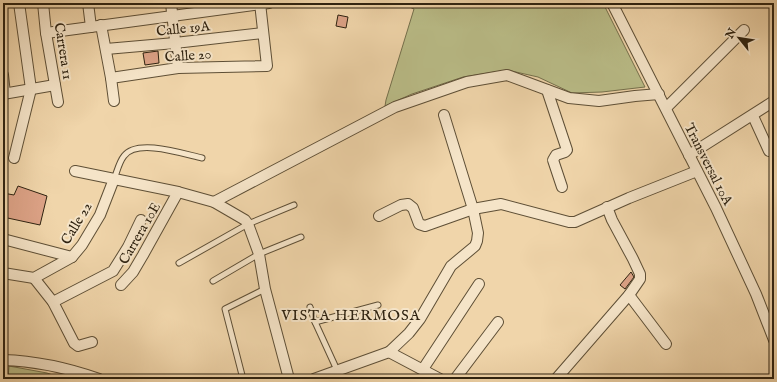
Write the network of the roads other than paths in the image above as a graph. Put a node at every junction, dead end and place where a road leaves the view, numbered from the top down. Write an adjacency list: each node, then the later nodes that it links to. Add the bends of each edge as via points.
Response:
1 (19, 3): 20 (street)
2 (43, 3): 12 (street, Carrera 11)
3 (88, 3): 10 (street)
4 (171, 3): 9 (street)
5 (612, 3): 23 (street, Transversal 10A)
6 (263, 4): 7 (street); 13 (street)
7 (227, 6): 8 (street)
8 (199, 7): 9 (street)
9 (173, 15): 10 (street); 14 (street)
10 (96, 26): 12 (street); 15 (street)
11 (744, 30): 27 (street)
12 (46, 33): 19 (street, Carrera 11)
13 (263, 33): 14 (street, Calle 19A); 16 (street, Calle 20, via 267,66)
14 (175, 43): 15 (street, Calle 19A); 16 (street)
15 (106, 49): 18 (street)
16 (178, 68): 18 (street, Calle 20)
17 (3, 75): 22 (street)
18 (111, 78): 24 (street)
19 (55, 85): 20 (street); 25 (street, Carrera 11)
20 (31, 89): 22 (street); 32 (street)
21 (547, 90): 23 (street, via 569,98 599,101); 37 (street, via 567,150 555,156 553,160); 39 (street, via 507,75 467,82 394,107)
22 (4, 94)
23 (659, 94): 27 (street, Transversal 10A)
24 (114, 101)
25 (58, 102)
26 (774, 102): 29 (street)
27 (666, 108): 31 (street, Transversal 10A)
28 (444, 115): 42 (street)
29 (753, 116): 30 (street); 31 (street)
30 (769, 151)
31 (689, 154): 35 (street, Transversal 10A)
32 (14, 158)
33 (202, 158): 36 (lane, via 148,146 137,148 124,155)
34 (75, 171): 36 (street)
35 (697, 171): 41 (street); 63 (street, Transversal 10A, via 744,267)
36 (114, 179): 38 (street); 49 (street, Calle 22, via 100,215)
37 (562, 187)
38 (178, 192): 39 (street); 55 (street, Carrera 10E, via 143,256)
39 (214, 202): 45 (street)
40 (294, 205): 45 (lane)
41 (607, 208): 42 (street, via 583,219 569,222 501,204); 57 (street, via 640,274 640,279)
42 (473, 210): 43 (street, via 425,226 419,224 413,208 408,204); 66 (street, via 478,233 475,246 451,266 420,319)
43 (380, 216)
44 (141, 220): 58 (street, via 113,271)
45 (248, 224): 48 (street); 50 (lane)
46 (301, 237): 48 (lane)
47 (3, 239): 49 (street)
48 (259, 254): 53 (lane); 56 (street)
49 (72, 257): 52 (street, Calle 22)
50 (179, 263)
51 (3, 273): 52 (street)
52 (34, 278): 58 (street)
53 (213, 281)
54 (479, 284): 68 (street)
55 (121, 285)
56 (265, 289): 71 (lane, via 225,309); 72 (street)
57 (629, 295): 65 (street); 76 (street)
58 (53, 302): 64 (street, via 74,343 78,346)
59 (378, 305): 61 (lane)
60 (310, 307): 61 (lane)
61 (315, 322): 69 (lane)
62 (498, 322): 75 (street)
63 (774, 340)
64 (92, 342)
65 (666, 344)
66 (389, 352): 68 (street); 69 (street)
67 (3, 360): 70 (street, via 46,364)
68 (423, 369): 74 (street)
69 (334, 374): 73 (street)
70 (99, 379)
71 (243, 379)
72 (289, 379)
73 (314, 379)
74 (440, 379)
75 (455, 379)
76 (556, 379)

